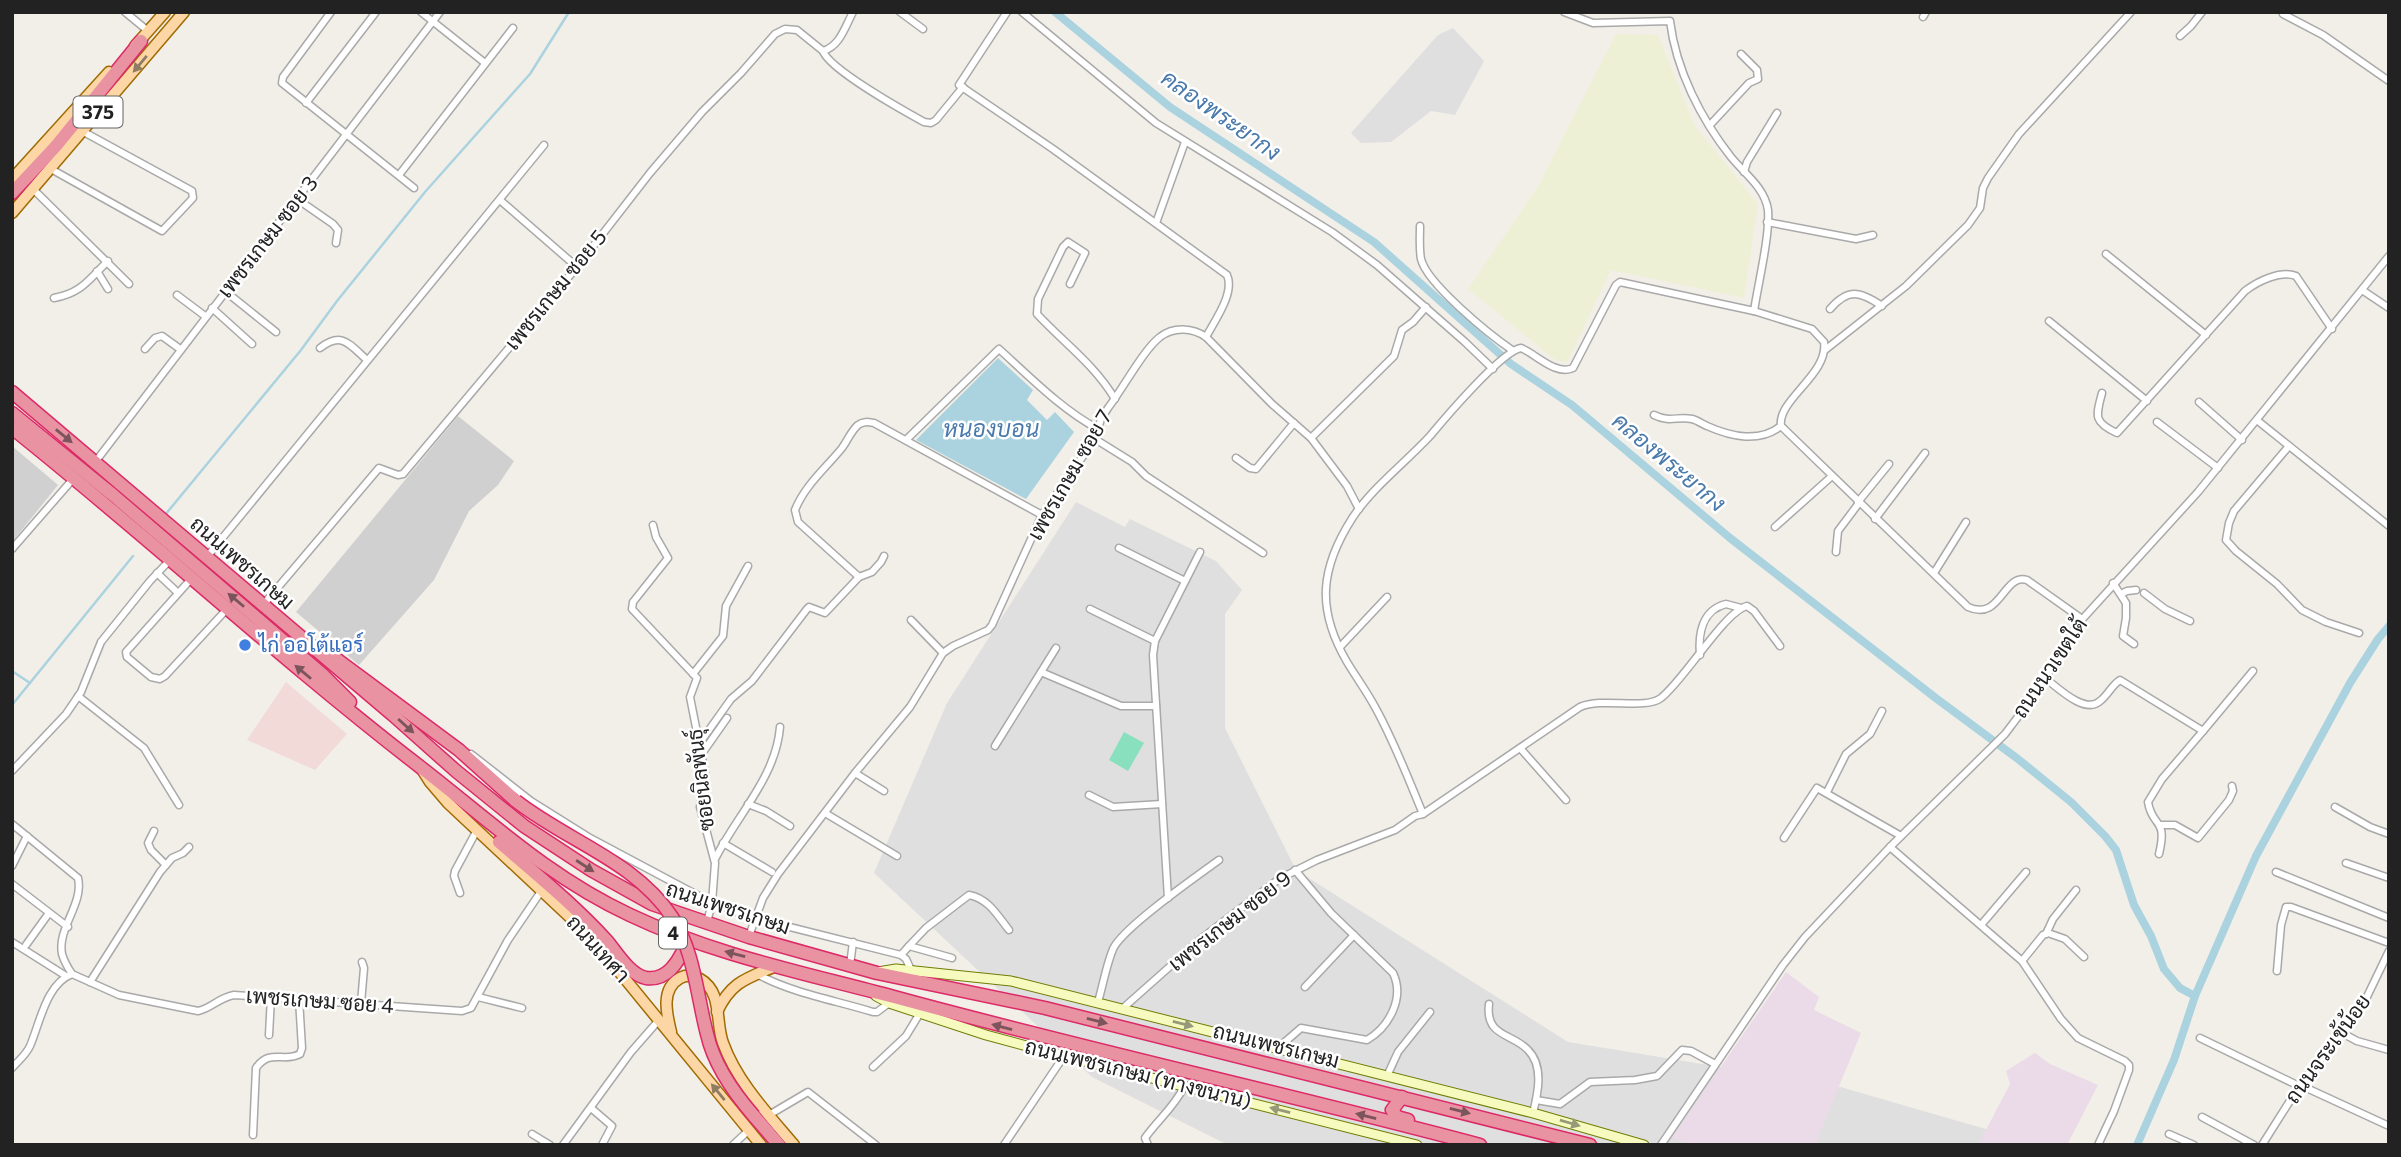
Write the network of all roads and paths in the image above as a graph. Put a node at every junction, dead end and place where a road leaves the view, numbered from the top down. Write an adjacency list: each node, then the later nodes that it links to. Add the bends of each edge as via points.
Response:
1 (125, 12): 21 (street)
2 (165, 12): 21 (main road, 375)
3 (184, 12): 31 (main road, 375, one-way to 31)
4 (331, 12): 28 (street, via 281,81)
5 (376, 12): 28 (street)
6 (421, 12): 17 (street)
7 (440, 12): 17 (street, เพชรเกษม ซอย 3)
8 (853, 12): 23 (street, via 837,43)
9 (900, 12): 20 (street)
10 (1007, 12): 27 (street, เพชรเกษม ซอย 5, via 959,85)
11 (1022, 12): 33 (street)
12 (1564, 12): 18 (street, via 1593,23)
13 (1671, 12): 18 (street)
14 (2131, 12): 62 (street, via 2019,134 1987,178 1980,208 1968,225)
15 (2202, 12): 22 (street)
16 (2283, 14): 26 (street, via 2323,35)
17 (433, 21): 25 (street); 32 (street, เพชรเกษม ซอย 3)
18 (1670, 21): 30 (street, via 1687,83)
19 (513, 28): 25 (street)
20 (923, 29)
21 (145, 36): 38 (main road, 375); 41 (highway)
22 (2180, 36)
23 (823, 51): 27 (street, เพชรเกษม ซอย 5, via 850,77 924,122 936,120); 53 (street, เพชรเกษม ซอย 5, via 797,30 775,34 702,112)
24 (1741, 54): 30 (street, via 1758,70 1758,79)
25 (485, 63): 37 (street)
26 (2389, 81)
27 (963, 88): 46 (street)
28 (306, 103): 32 (street)
29 (1777, 113): 36 (street)
30 (1710, 125): 36 (street)
31 (82, 131): 35 (main road, 375); 35 (street, via 192,191 193,198 162,231)
32 (347, 136): 37 (street); 42 (street, เพชรเกษม ซอย 3)
33 (1185, 142): 46 (street); 64 (street, via 1332,232)
34 (544, 145): 43 (street)
35 (51, 169): 40 (main road, 375)
36 (1744, 172): 45 (street, via 1763,195)
37 (399, 175): 39 (street)
38 (12, 179)
39 (414, 188)
40 (33, 189): 44 (main road, 375); 52 (street)
41 (12, 193)
42 (297, 199): 49 (street, via 333,224 338,230); 58 (street, เพชรเกษม ซอย 3)
43 (500, 201): 53 (street); 80 (street)
44 (12, 213)
45 (1767, 222): 48 (street, via 1856,239); 67 (street)
46 (1156, 223): 73 (street, via 1227,275 1228,292)
47 (1420, 226): 79 (street, via 1424,266 1465,313)
48 (1873, 235)
49 (336, 243)
50 (2106, 254): 72 (street)
51 (2389, 256): 59 (street, ถนนนวเขตใต้)
52 (108, 261): 54 (street); 55 (street)
53 (577, 267): 135 (street, เพชรเกษม ซอย 5, via 403,474 379,468)
54 (97, 271): 57 (street); 61 (street, via 78,291)
55 (129, 284)
56 (1070, 284): 84 (street, via 1085,253 1068,242 1038,299 1037,314 1102,377)
57 (108, 289)
58 (225, 290): 63 (street, เพชรเกษม ซอย 3); 71 (street)
59 (2362, 290): 65 (street); 70 (street, ถนนนวเขตใต้)
60 (177, 295): 68 (street)
61 (54, 298)
62 (1882, 306): 66 (street, via 1851,294); 78 (street)
63 (212, 307): 68 (street, เพชรเกษม ซอย 3); 74 (street)
64 (1426, 307): 81 (street); 95 (street, via 1402,330 1394,356)
65 (2389, 308)
66 (1830, 310)
67 (1754, 311): 78 (street, via 1812,330 1824,342); 79 (street, via 1620,282 1573,368 1560,370 1521,348)
68 (205, 316): 77 (street, เพชรเกษม ซอย 3)
69 (2049, 321): 85 (street)
70 (2332, 329): 72 (street, via 2299,279 2288,274 2245,290); 89 (street, ถนนนวเขตใต้)
71 (276, 332)
72 (2206, 335): 85 (street)
73 (1206, 337): 84 (street, เพชรเกษม ซอย 7, via 1185,329 1160,337); 91 (street)
74 (252, 344)
75 (320, 348): 80 (street, via 340,339)
76 (145, 349): 77 (street, via 162,336)
77 (180, 349): 102 (street, เพชรเกษม ซอย 3)
78 (1825, 351): 92 (street, via 1824,359 1782,415)
79 (1511, 352): 81 (street)
80 (367, 360): 121 (street)
81 (1495, 367): 108 (street)
82 (12, 392): 102 (highway, ถนนเพชรเกษม / 4, one-way to 102)
83 (2102, 393): 85 (street, via 2098,419 2117,433)
84 (1115, 399): 94 (street, เพชรเกษม ซอย 7)
85 (2147, 401)
86 (2199, 402): 98 (street)
87 (12, 413): 162 (highway, one-way to 87, via 323,674)
88 (1654, 415): 92 (street, via 1667,421 1692,419 1746,437 1767,436)
89 (2258, 421): 98 (street, ถนนนวเขตใต้); 99 (street)
90 (2157, 422): 104 (street)
91 (1294, 423): 95 (street); 101 (street, via 1256,469)
92 (1781, 426): 105 (street)
93 (12, 428): 106 (highway, ถนนเพชรเกษม / 4)
94 (1098, 429): 96 (street, เพชรเกษม ซอย 7); 97 (street, via 1082,421 999,349)
95 (1311, 438): 108 (street)
96 (1095, 439): 109 (street, เพชรเกษม ซอย 7); 119 (street)
97 (906, 440): 109 (street); 126 (street, via 874,423 857,426 795,510 801,525)
98 (2242, 440): 104 (street, ถนนนวเขตใต้)
99 (2289, 446): 113 (street); 143 (street, via 2234,511 2226,540 2302,610)
100 (1925, 453): 110 (street)
101 (1236, 458)
102 (96, 461): 121 (highway, ถนนเพชรเกษม / 4)
103 (1889, 464): 107 (street)
104 (2218, 468): 129 (street, ถนนนวเขตใต้)
105 (1832, 476): 107 (street); 114 (street)
106 (73, 479): 116 (street); 122 (highway, ถนนเพชรเกษม / 4)
107 (1859, 503): 110 (street); 118 (street, via 1838,531)
108 (1359, 509): 147 (street, via 1327,571 1328,616)
109 (1042, 515): 149 (street, เพชรเกษม ซอย 7, via 992,625)
110 (1875, 519): 125 (street)
111 (1966, 522): 125 (street)
112 (653, 526): 153 (street, via 668,558 632,609)
113 (2389, 526)
114 (1775, 527)
115 (1119, 548): 128 (street)
116 (12, 549)
117 (1200, 552): 128 (street)
118 (1836, 552)
119 (1263, 553)
120 (884, 556): 126 (street, via 872,572)
121 (206, 558): 135 (highway, ถนนเพชรเกษม / 4)
122 (169, 561): 124 (street); 127 (highway, ถนนเพชรเกษม / 4)
123 (748, 566): 153 (street, via 726,606 723,636)
124 (157, 573): 131 (street); 155 (street, via 101,642)
125 (1934, 573): 140 (street, via 1976,611 1992,606 2021,578)
126 (859, 577): 161 (street, via 824,613 807,609)
127 (191, 579): 131 (street); 137 (highway, ถนนเพชรเกษม / 4)
128 (1185, 581): 144 (street)
129 (2113, 583): 133 (street); 140 (street, ถนนนวเขตใต้)
130 (2136, 590): 133 (street)
131 (177, 592): 137 (street, via 126,652 150,677 165,676)
132 (2144, 593): 142 (street)
133 (2121, 594): 145 (street, via 2127,613 2123,636)
134 (1387, 597): 147 (street)
135 (262, 606): 139 (highway, ถนนเพชรเกษม / 4)
136 (1741, 608): 146 (street, via 1754,611); 150 (street, เพชรเกษม ซอย 9); 150 (street, via 1726,604 1712,612 1699,632)
137 (227, 609): 162 (highway, ถนนเพชรเกษม / 4, one-way to 137)
138 (1090, 609): 144 (street)
139 (274, 616): 165 (highway); 215 (highway, ถนนเพชรเกษม / 4, one-way to 215, via 524,826 652,904)
140 (2082, 619): 154 (street, ถนนนวเขตใต้)
141 (911, 620): 149 (street)
142 (2190, 621)
143 (2359, 633)
144 (1155, 641): 156 (street)
145 (2134, 644)
146 (1780, 646)
147 (1340, 647): 181 (street, via 1375,707)
148 (1056, 648): 152 (street)
149 (943, 653): 169 (street, via 910,707)
150 (1700, 655): 164 (street, เพชรเกษม ซอย 9, via 1657,700 1586,704)
151 (2253, 671): 160 (street)
152 (1041, 672): 156 (street, via 1121,706); 163 (street)
153 (695, 676): 161 (street, ซอยนิลพันธุ์, via 690,697)
154 (2045, 678): 160 (street, via 2088,706 2100,702 2120,680); 189 (street, ถนนนวเขตใต้, via 2005,734)
155 (78, 696): 168 (street, via 45,739); 178 (street, via 144,748)
156 (1156, 705): 177 (street)
157 (1882, 710): 172 (street, via 1870,734 1846,754)
158 (727, 718): 166 (street)
159 (780, 727): 176 (street, via 766,777)
160 (2203, 731): 183 (street, via 2150,796 2150,809)
161 (699, 744): 166 (street, ซอยนิลพันธุ์)
162 (394, 746): 167 (highway, ถนนเพชรเกษม / 4)
163 (995, 746)
164 (1520, 748): 174 (street); 181 (street, เพชรเกษม ซอย 9)
165 (459, 750): 211 (street, via 590,838); 227 (highway, bridge, via 516,801 649,888 673,918)
166 (701, 755): 196 (street, ซอยนิลพันธุ์, via 705,773 700,807)
167 (421, 768): 175 (highway, ถนนเพชรเกษม / 4); 185 (main road, ถนนเทศา)
168 (12, 771)
169 (855, 773): 171 (street); 180 (street)
170 (2232, 786): 183 (street, via 2229,800 2198,838 2175,825)
171 (884, 791)
172 (1827, 792): 189 (street); 190 (street, via 1815,790)
173 (1089, 795): 177 (street, via 1113,807)
174 (1566, 800)
175 (463, 802): 227 (highway, via 499,842 585,917 637,975 659,977 668,972); 235 (highway, ถนนเพชรเกษม / 4, one-way to 175, via 698,944 628,914 565,879)
176 (748, 804): 184 (street); 191 (street)
177 (1162, 804): 210 (street)
178 (179, 805)
179 (2335, 807): 187 (street)
180 (825, 813): 195 (street); 213 (street, via 778,874)
181 (1423, 814): 201 (street, เพชรเกษม ซอย 9)
182 (12, 824): 188 (street)
183 (2161, 825): 194 (street)
184 (790, 826)
185 (477, 830): 207 (main road, ถนนเทศา); 209 (street, via 455,871)
186 (154, 831): 199 (street, via 148,843)
187 (2389, 834)
188 (27, 836): 200 (street); 217 (street, via 78,878)
189 (1901, 836): 193 (street, ถนนนวเขตใต้)
190 (1784, 838)
191 (723, 843): 196 (street); 202 (street)
192 (189, 846): 199 (street)
193 (1890, 847): 216 (street); 264 (street, ถนนนวเขตใต้, via 1783,964)
194 (2159, 854)
195 (897, 856)
196 (715, 859): 211 (street, ซอยนิลพันธุ์)
197 (1219, 860): 210 (street)
198 (2346, 863): 205 (street)
199 (166, 865): 241 (street)
200 (12, 866)
201 (1295, 870): 219 (street); 252 (street, เพชรเกษม ซอย 9, via 1202,938)
202 (772, 872)
203 (2026, 872): 216 (street)
204 (2276, 872): 214 (street)
205 (2389, 878)
206 (12, 884): 212 (street)
207 (542, 890): 245 (street, via 508,940); 256 (main road, ถนนเทศา, via 590,936)
208 (2076, 890): 220 (street)
209 (460, 893)
210 (1168, 898): 247 (street, via 1114,947)
211 (712, 903): 213 (street); 215 (street, ซอยนิลพันธุ์)
212 (49, 913): 217 (street); 225 (street)
213 (754, 918): 221 (street); 223 (street)
214 (2389, 918)
215 (706, 924): 221 (highway, ถนนเพชรเกษม / 4)
216 (1981, 925): 232 (street)
217 (68, 928): 240 (street, via 62,952)
218 (1009, 930): 226 (street, via 990,905 970,895)
219 (1354, 934): 242 (street); 261 (street, via 1397,981 1392,1013 1367,1040 1301,1028)
220 (2046, 934): 230 (street, via 2064,939); 232 (street)
221 (748, 937): 234 (highway, ถนนเพชรเกษม / 4)
222 (12, 942): 240 (street, เพชรเกษม ซอย 4)
223 (853, 942): 229 (street); 234 (street)
224 (2389, 943): 237 (street, via 2286,907)
225 (26, 946)
226 (909, 946): 229 (street); 231 (street)
227 (685, 947): 288 (highway, bridge, via 716,1062)
228 (2389, 951): 257 (street, ถนนจระเข้น้อย, via 2363,1005)
229 (901, 955): 236 (street)
230 (2084, 957)
231 (952, 958)
232 (2022, 961): 296 (street, via 2078,1038 2129,1065)
233 (362, 962): 248 (street)
234 (850, 965): 238 (highway, ถนนเพชรเกษม / 4)
235 (776, 966): 239 (main road); 243 (highway, ถนนเพชรเกษม / 4)
236 (911, 970): 238 (main road, 4); 247 (main road, 4, via 1011,981)
237 (2277, 971)
238 (877, 973): 270 (highway, ถนนเพชรเกษม / 4, one-way to 270, via 1045,1008)
239 (756, 974): 249 (street, via 797,991 873,1012); 253 (main road, via 733,986)
240 (69, 975): 241 (street, เพชรเกษม ซอย 4); 266 (street, via 43,1009 30,1046)
241 (90, 982): 244 (street, เพชรเกษม ซอย 4, via 119,995 198,1011 222,997)
242 (1305, 987)
243 (865, 989): 249 (main road, ถนนเพชรเกษม (ทางขนาน) / 4); 292 (highway, ถนนเพชรเกษม / 4, one-way to 243)
244 (271, 997): 246 (street, เพชรเกษม ซอย 4); 258 (street)
245 (478, 997): 248 (street, เพชรเกษม ซอย 4, via 471,1008 462,1011); 251 (street)
246 (299, 999): 248 (street, เพชรเกษม ซอย 4); 280 (street, via 300,1054 267,1058 256,1068)
247 (1098, 1002): 252 (main road, 4)
248 (361, 1003)
249 (889, 1003): 255 (main road, ถนนเพชรเกษม (ทางขนาน) / 4)
250 (1489, 1004): 271 (street, via 1489,1018 1496,1030 1528,1049 1535,1062)
251 (522, 1008)
252 (1122, 1009): 261 (main road, 4, one-way to 261)
253 (717, 1012): 259 (main road, via 709,986 685,976 676,980 666,1001); 274 (main road, via 722,1041 733,1065)
254 (1430, 1012): 267 (street, via 1398,1052)
255 (920, 1013): 263 (main road, ถนนเพชรเกษม (ทางขนาน) / 4); 265 (street, via 906,1036)
256 (659, 1020): 259 (main road, ถนนเทศา); 272 (street)
257 (2342, 1033): 262 (street); 268 (street, ถนนจระเข้น้อย)
258 (270, 1035)
259 (672, 1035): 277 (main road, ถนนเทศา, one-way to 259)
260 (2200, 1038): 268 (street)
261 (1278, 1048): 267 (main road, 4)
262 (2389, 1050)
263 (1064, 1056): 269 (main road, ถนนเพชรเกษม (ทางขนาน) / 4); 291 (street)
264 (1715, 1064): 271 (street, via 1682,1050 1657,1076 1590,1082 1560,1104); 295 (street, ถนนนวเขตใต้)
265 (873, 1067)
266 (12, 1068)
267 (1387, 1076): 273 (main road, 4)
268 (2300, 1085): 276 (street); 299 (street, ถนนจระเข้น้อย)
269 (1184, 1087): 281 (street); 282 (main road, ถนนเพชรเกษม (ทางขนาน) / 4, one-way to 269)
270 (1402, 1097): 292 (highway, via 1392,1108 1397,1117 1460,1132); 293 (highway, ถนนเพชรเกษม / 4, one-way to 293)
271 (1536, 1100): 273 (street)
272 (591, 1108): 284 (street); 285 (street, via 611,1126)
273 (1533, 1113): 294 (main road, 4, one-way to 294)
274 (769, 1115): 289 (main road); 290 (street, via 808,1092)
275 (2202, 1117): 298 (street)
276 (2389, 1126)
277 (749, 1130): 286 (street); 287 (main road, ถนนเทศา)
278 (532, 1134): 283 (street)
279 (2169, 1134): 297 (street)
280 (253, 1135)
281 (1144, 1143)
282 (1411, 1144)
283 (550, 1145)
284 (563, 1145)
285 (601, 1145)
286 (733, 1145)
287 (761, 1145)
288 (779, 1145)
289 (794, 1145)
290 (876, 1145)
291 (1004, 1145)
292 (1480, 1145)
293 (1590, 1145)
294 (1644, 1145)
295 (1661, 1145)
296 (2098, 1145)
297 (2194, 1145)
298 (2254, 1145)
299 (2262, 1145)

